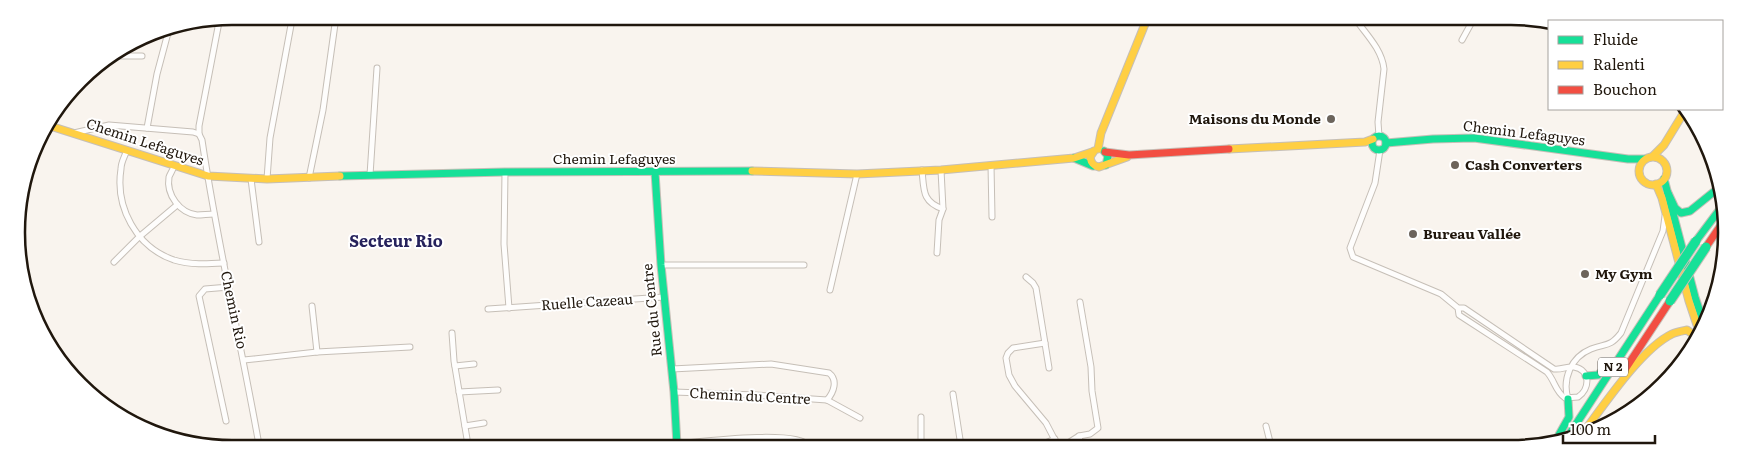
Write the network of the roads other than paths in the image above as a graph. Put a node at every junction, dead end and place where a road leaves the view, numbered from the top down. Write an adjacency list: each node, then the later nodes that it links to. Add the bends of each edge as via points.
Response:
1 (218, 25): 16 (street, Chemin Lefaguyes)
2 (335, 25): 38 (street)
3 (1144, 25): 20 (main road, via 1101,133)
4 (1360, 25): 17 (street, via 1379,52 1384,69)
5 (1470, 25): 8 (street)
6 (291, 26): 40 (street, via 270,138)
7 (167, 36): 14 (street, Chemin Lefaguyes)
8 (1462, 40)
9 (124, 56): 10 (street)
10 (142, 56)
11 (377, 68): 36 (street)
12 (1682, 116): 18 (main road)
13 (54, 127): 15 (main road, Chemin Lefaguyes)
14 (147, 128): 15 (street, Chemin Lefaguyes, via 109,125); 16 (street, Chemin Lefaguyes)
15 (74, 133): 19 (main road, Chemin Lefaguyes)
16 (199, 134): 37 (street, Chemin Lefaguyes)
17 (1374, 143): 21 (main road, Chemin Lefaguyes); 24 (main road, Chemin Lefaguyes, via 1385,147 1386,143 1474,138); 66 (street, via 1375,183 1350,253 1356,259 1441,294)
18 (1664, 145): 23 (main road); 25 (main road)
19 (127, 150): 28 (main road, Chemin Lefaguyes); 52 (street, via 121,168 120,188 123,206)
20 (1098, 151): 21 (main road, Chemin Lefaguyes); 22 (main road, Chemin Lefaguyes); 27 (main road, via 1108,156); 29 (main road, via 1090,157)
21 (1129, 156): 27 (main road, Chemin Lefaguyes)
22 (1074, 158): 26 (main road, Chemin Lefaguyes); 29 (main road, Chemin Lefaguyes)
23 (1649, 158): 24 (main road, Chemin Lefaguyes); 25 (main road); 30 (main road)
24 (1628, 159): 30 (main road)
25 (1663, 162): 41 (main road, via 1666,170)
26 (991, 165): 32 (main road, Chemin Lefaguyes); 50 (street)
27 (1106, 165): 29 (main road, via 1102,168)
28 (174, 166): 37 (main road, Chemin Lefaguyes); 45 (street, via 169,186)
29 (1093, 166)
30 (1639, 168): 42 (main road, via 1643,181)
31 (922, 170): 32 (main road, Chemin Lefaguyes); 35 (main road, Chemin Lefaguyes); 46 (street, via 924,194)
32 (941, 170): 46 (street)
33 (505, 172): 34 (main road, Chemin Lefaguyes); 36 (main road, Chemin Lefaguyes); 65 (street, via 504,244)
34 (655, 172): 35 (main road, Chemin Lefaguyes); 57 (main road, Rue du Centre)
35 (857, 174): 61 (street)
36 (370, 175): 38 (main road, Chemin Lefaguyes)
37 (208, 176): 39 (main road, Chemin Lefaguyes); 49 (street, Chemin Rio)
38 (309, 178): 40 (main road, Chemin Lefaguyes)
39 (252, 179): 40 (main road, Chemin Lefaguyes); 53 (street)
40 (267, 179)
41 (1664, 179): 42 (main road); 44 (main road)
42 (1656, 184): 47 (main road)
43 (1714, 192): 44 (main road, via 1690,212 1684,213 1675,208)
44 (1668, 193): 68 (main road)
45 (177, 205): 49 (street, via 198,215); 52 (street)
46 (943, 209): 54 (street)
47 (1666, 210): 70 (main road); 79 (street, via 1663,231 1622,333 1614,342 1580,356)
48 (1717, 212): 69 (main road, N 2, bridge)
49 (214, 214): 56 (street, Chemin Rio)
50 (992, 217)
51 (1718, 229): 96 (main road, N 2, bridge)
52 (139, 237): 55 (street); 56 (street, via 176,260 197,264)
53 (259, 242)
54 (936, 253)
55 (114, 262)
56 (224, 263): 60 (street, Chemin Rio)
57 (661, 265): 58 (street); 62 (main road, Rue du Centre)
58 (804, 265)
59 (1026, 276): 73 (street, via 1036,288)
60 (229, 287): 76 (street, Chemin Rio); 93 (street, via 205,289 200,296)
61 (830, 290)
62 (664, 298): 65 (street, Ruelle Cazeau); 81 (main road, Rue du Centre)
63 (1080, 302): 101 (street, via 1098,428)
64 (312, 306): 75 (street)
65 (509, 308): 67 (street, Ruelle Cazeau)
66 (1458, 308): 82 (street, via 1464,308 1546,365); 84 (street, via 1459,315 1547,372)
67 (488, 309)
68 (1701, 315)
69 (1645, 318): 83 (main road, via 1604,371 1594,377); 99 (main road, N 2)
70 (1697, 324)
71 (1692, 332): 95 (main road, via 1685,329 1667,336 1630,370)
72 (452, 333): 78 (street)
73 (1045, 343): 80 (street); 102 (street, via 1013,348 1006,358 1008,375 1014,386 1046,423)
74 (410, 347): 75 (street)
75 (317, 352): 76 (street)
76 (244, 360): 103 (street, Chemin Rio)
77 (474, 364): 78 (street)
78 (455, 366): 86 (street)
79 (1571, 367): 82 (street); 83 (street, via 1580,369); 89 (street, via 1565,382)
80 (1048, 368)
81 (672, 369): 87 (main road, Rue du Centre); 90 (street, Chemin du Centre, via 771,364 829,372 835,382)
82 (1562, 370): 84 (street)
83 (1586, 376): 89 (street, via 1586,390 1578,398)
84 (1555, 383): 89 (street, via 1558,392)
85 (498, 390): 86 (street)
86 (459, 392): 97 (street)
87 (674, 392): 90 (street, Chemin du Centre); 105 (main road, Rue du Centre)
88 (953, 394): 109 (street)
89 (1568, 398): 100 (main road, via 1570,418)
90 (827, 400): 92 (street, Chemin du Centre)
91 (921, 417): 108 (street)
92 (860, 418)
93 (226, 421)
94 (484, 423): 97 (street)
95 (1590, 424)
96 (1589, 425)
97 (464, 426): 104 (street)
98 (1266, 426): 112 (street)
99 (1571, 431)
100 (1560, 434)
101 (1079, 436): 110 (street); 111 (street)
102 (1055, 439)
103 (258, 440)
104 (467, 440)
105 (676, 440)
106 (717, 440): 107 (street, via 742,437)
107 (801, 440)
108 (921, 440)
109 (960, 440)
110 (1073, 440)
111 (1080, 440)
112 (1270, 440)

